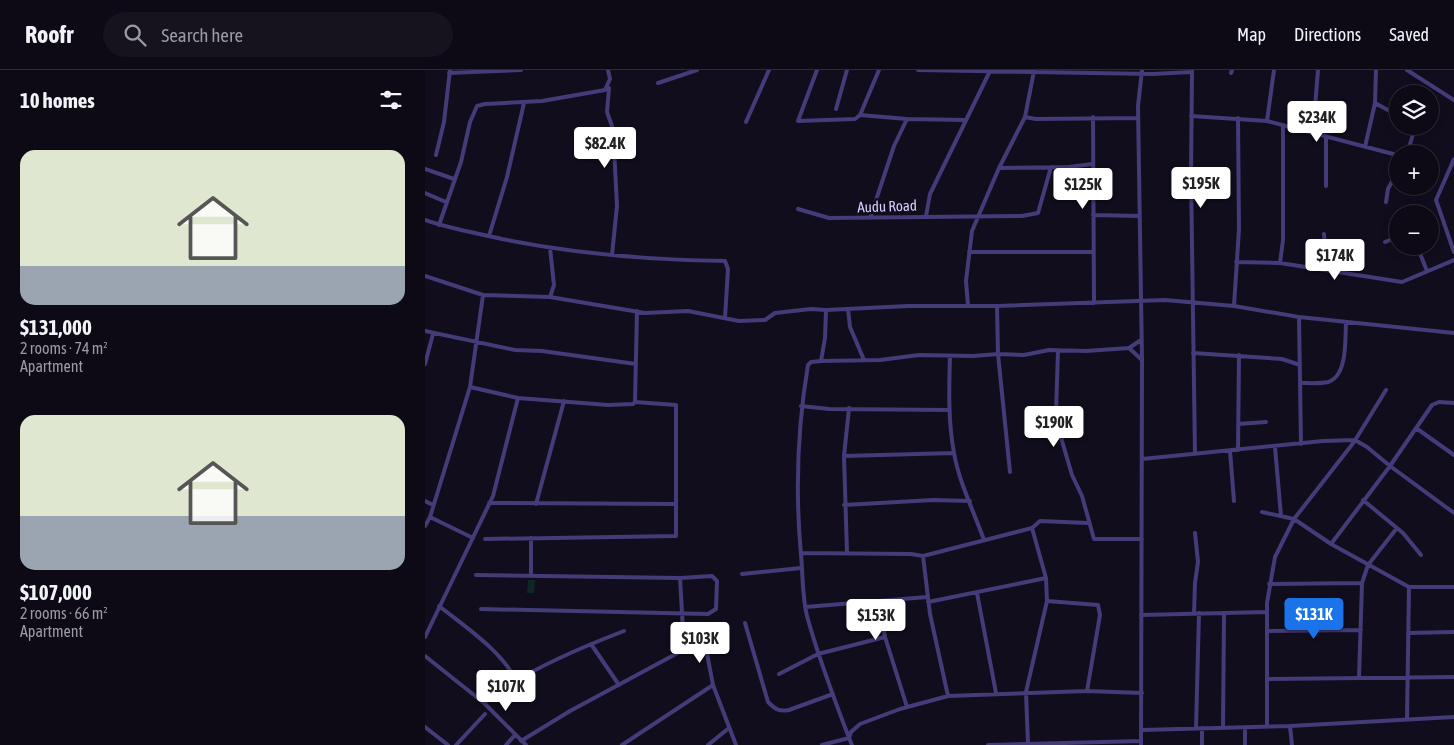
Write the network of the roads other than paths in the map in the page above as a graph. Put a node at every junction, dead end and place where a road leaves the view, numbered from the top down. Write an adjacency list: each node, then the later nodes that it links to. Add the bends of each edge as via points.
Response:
1 (521, 70): 18 (street)
2 (609, 70): 21 (street)
3 (697, 70): 20 (street)
4 (769, 70): 36 (street)
5 (817, 70): 27 (street, via 798,121 855,120)
6 (847, 70): 25 (street)
7 (879, 70): 27 (street)
8 (919, 70): 9 (street)
9 (931, 70): 15 (street)
10 (1034, 70): 15 (street); 16 (street); 29 (street)
11 (1275, 70): 35 (street)
12 (1318, 70): 38 (street)
13 (1376, 70): 24 (street)
14 (1407, 70): 22 (street)
15 (990, 71): 34 (street)
16 (1095, 71): 19 (street)
17 (1192, 71): 19 (street); 28 (street)
18 (449, 72): 42 (street, via 444,122)
19 (1141, 72): 31 (street)
20 (658, 82)
21 (609, 86): 23 (street, via 605,90); 70 (street, via 607,105 613,129 617,206)
22 (1454, 100)
23 (524, 103): 48 (street, via 477,106); 63 (street)
24 (1375, 103): 26 (street); 40 (street)
25 (836, 109)
26 (1389, 111)
27 (860, 115): 33 (street)
28 (1191, 116): 32 (street); 81 (street)
29 (1025, 117): 30 (street); 46 (street)
30 (1093, 117): 31 (street); 44 (street)
31 (1138, 118): 58 (street)
32 (1238, 118): 35 (street); 73 (street, via 1239,229)
33 (907, 119): 34 (street); 59 (street, via 894,146)
34 (965, 120): 57 (street, via 930,194)
35 (1267, 121): 37 (street)
36 (746, 122)
37 (1283, 125): 38 (street); 74 (street)
38 (1313, 133): 39 (street)
39 (1326, 136): 40 (street); 49 (street)
40 (1365, 147): 41 (street)
41 (1389, 153)
42 (436, 155)
43 (1454, 159): 69 (street, via 1436,200)
44 (1092, 164): 45 (street); 56 (street)
45 (1051, 167): 46 (street); 55 (street, Audu Road, via 1038,213)
46 (999, 168): 55 (street)
47 (425, 169): 48 (street)
48 (454, 179): 52 (street)
49 (1326, 186)
50 (1389, 189): 53 (street)
51 (425, 193): 52 (street)
52 (446, 202): 61 (street)
53 (1386, 202)
54 (798, 209): 59 (street, Audu Road, via 829,218)
55 (977, 215): 57 (street, Audu Road); 67 (street)
56 (1093, 215): 58 (street); 68 (street)
57 (925, 216): 59 (street, Audu Road)
58 (1141, 216): 80 (street)
59 (870, 218)
60 (425, 220): 61 (street)
61 (439, 225): 63 (street)
62 (1325, 234): 75 (street, via 1325,246 1329,251)
63 (489, 236): 66 (street)
64 (1389, 240): 65 (street)
65 (1385, 242)
66 (550, 248): 70 (street); 79 (street, via 554,285)
67 (969, 252): 68 (street); 83 (street)
68 (1093, 252): 82 (street)
69 (1454, 252)
70 (612, 255): 90 (street, via 667,261 725,262 728,269)
71 (1421, 255): 76 (street)
72 (1454, 260): 76 (street)
73 (1236, 262): 74 (street); 85 (street)
74 (1280, 263): 75 (street)
75 (1324, 269): 76 (street, via 1402,282)
76 (1427, 271)
77 (425, 276): 78 (street)
78 (483, 295): 79 (street); 96 (street)
79 (550, 297): 88 (street)
80 (1142, 299): 81 (street); 82 (street); 95 (street)
81 (1192, 301): 85 (street); 99 (street)
82 (1094, 303): 84 (street)
83 (968, 306): 84 (street); 86 (street)
84 (997, 306): 100 (street)
85 (1235, 306): 89 (street)
86 (848, 309): 87 (street); 103 (street, via 850,327)
87 (826, 310): 90 (street, via 786,310 775,312 765,320); 105 (street)
88 (637, 311): 90 (street, via 650,314 688,311); 107 (street)
89 (1299, 317): 91 (street); 108 (street)
90 (725, 318)
91 (1347, 322): 93 (street); 109 (street, via 1342,363 1337,376 1328,382)
92 (425, 331): 94 (street)
93 (1454, 333)
94 (433, 334): 96 (street); 106 (street)
95 (1141, 340): 97 (street); 104 (street)
96 (478, 343): 107 (street); 110 (street)
97 (1129, 348): 98 (street); 104 (street)
98 (1058, 350): 100 (street, via 1024,355); 148 (street, via 1056,413)
99 (1193, 353): 101 (street); 128 (street)
100 (998, 354): 102 (street); 133 (street)
101 (1239, 355): 108 (street, via 1282,359); 120 (street)
102 (950, 356): 103 (street); 118 (street)
103 (863, 360): 105 (street)
104 (1142, 360): 131 (street)
105 (821, 361): 116 (street, via 808,365)
106 (425, 364)
107 (635, 364): 114 (street)
108 (1300, 365): 109 (street)
109 (1300, 383): 123 (street)
110 (470, 387): 112 (street); 141 (street)
111 (1386, 390): 122 (street)
112 (517, 398): 113 (street); 138 (street)
113 (564, 401): 114 (street, via 608,405); 139 (street)
114 (635, 402): 140 (street, via 676,405)
115 (1453, 404): 121 (street, via 1439,402 1432,405)
116 (801, 406): 117 (street); 159 (street, via 797,483)
117 (849, 408): 118 (street); 130 (street)
118 (949, 410): 127 (street)
119 (1266, 422): 120 (street)
120 (1238, 424): 125 (street)
121 (1416, 428): 129 (street); 132 (street)
122 (1353, 442): 123 (street); 132 (street, via 1367,447); 147 (street)
123 (1301, 444): 124 (street)
124 (1275, 446): 125 (street); 145 (street)
125 (1238, 450): 126 (street)
126 (1230, 451): 128 (street); 134 (street)
127 (954, 453): 130 (street); 137 (street)
128 (1195, 454): 131 (street)
129 (1454, 455)
130 (844, 456): 142 (street)
131 (1142, 459): 156 (street)
132 (1390, 466): 135 (street); 144 (street)
133 (1010, 472)
134 (1234, 500)
135 (1363, 500): 151 (street); 158 (street)
136 (425, 501): 141 (street)
137 (970, 502): 142 (street, via 933,500); 157 (street)
138 (489, 503): 139 (street); 153 (street)
139 (536, 504): 140 (street)
140 (675, 504): 154 (street, via 676,536)
141 (433, 505): 146 (street)
142 (844, 505): 160 (street)
143 (1262, 512): 145 (street)
144 (1454, 512)
145 (1281, 516): 147 (street)
146 (430, 517): 149 (street); 153 (street)
147 (1294, 519): 158 (street); 171 (street, via 1275,558)
148 (1088, 523): 150 (street, via 1041,521); 156 (street, via 1094,539)
149 (425, 526)
150 (1032, 528): 157 (street); 169 (street)
151 (1397, 528): 161 (street); 163 (street)
152 (1195, 533): 182 (street, via 1199,562 1195,583)
153 (473, 538): 178 (street)
154 (531, 538): 155 (street); 165 (street)
155 (485, 539)
156 (1142, 539): 185 (street)
157 (984, 540): 162 (street)
158 (1331, 544): 163 (street)
159 (801, 553): 160 (street); 164 (street)
160 (847, 553): 162 (street)
161 (1421, 555)
162 (923, 556): 175 (street)
163 (1367, 565): 170 (street); 172 (street)
164 (801, 568): 166 (street); 179 (street)
165 (531, 574): 167 (street); 168 (street)
166 (741, 574)
167 (476, 575)
168 (680, 578): 183 (street); 183 (street, via 712,576 717,581 716,609 713,612)
169 (1046, 578): 174 (street); 177 (street)
170 (1362, 583): 171 (street); 187 (street)
171 (1269, 584): 181 (street)
172 (1409, 587): 173 (street); 191 (street)
173 (1454, 587)
174 (977, 593): 175 (street); 208 (street)
175 (928, 599): 176 (street); 211 (street)
176 (878, 601): 179 (street); 193 (street)
177 (1047, 601): 206 (street, via 1098,605 1100,615); 207 (street)
178 (439, 606): 192 (street); 203 (street, via 511,669)
179 (805, 606): 196 (street)
180 (481, 609): 183 (street)
181 (1266, 612): 184 (street); 189 (street)
182 (1196, 613): 184 (street); 185 (street); 223 (street)
183 (681, 614): 195 (street)
184 (1224, 614): 217 (street)
185 (1141, 615): 209 (street)
186 (745, 623): 210 (street, via 768,702 774,707 781,711 789,710)
187 (1361, 630): 189 (street); 201 (street)
188 (624, 631): 194 (street)
189 (1267, 631): 202 (street)
190 (1454, 632): 191 (street)
191 (1408, 633): 200 (street)
192 (425, 637)
193 (885, 637): 196 (street); 213 (street)
194 (591, 644): 203 (street); 204 (street)
195 (684, 648): 204 (street); 205 (street, via 700,641 705,643)
196 (818, 654): 198 (street); 210 (street)
197 (425, 656): 212 (street)
198 (779, 674)
199 (1454, 676): 200 (street)
200 (1408, 677): 201 (street); 216 (street)
201 (1359, 678): 202 (street)
202 (1268, 679): 219 (street)
203 (516, 682): 212 (street)
204 (619, 685): 228 (street)
205 (713, 685): 222 (street); 236 (street)
206 (1087, 691): 207 (street); 209 (street)
207 (1026, 692): 208 (street); 230 (street)
208 (996, 693): 211 (street)
209 (1142, 693): 225 (street)
210 (833, 694): 227 (street)
211 (948, 696): 213 (street)
212 (484, 703): 226 (street)
213 (907, 707): 227 (street, via 860,724 853,728)
214 (485, 714): 233 (street)
215 (1454, 716): 216 (street)
216 (1407, 719): 220 (street)
217 (1223, 726): 218 (street); 224 (street)
218 (1245, 726): 219 (street); 243 (street)
219 (1267, 726): 220 (street)
220 (1290, 726): 244 (street)
221 (425, 727): 232 (street)
222 (729, 728): 237 (street); 238 (street)
223 (1197, 728): 224 (street); 225 (street)
224 (1202, 728): 242 (street)
225 (1142, 730): 229 (street)
226 (515, 735): 228 (street); 234 (street)
227 (849, 738): 239 (street); 240 (street)
228 (521, 741): 235 (street)
229 (1141, 743): 231 (street)
230 (1028, 744): 231 (street); 241 (street)
231 (1083, 744)
232 (448, 745)
233 (456, 745)
234 (506, 745)
235 (526, 745)
236 (622, 745)
237 (708, 745)
238 (736, 745)
239 (823, 745)
240 (852, 745)
241 (987, 745)
242 (1202, 745)
243 (1245, 745)
244 (1292, 745)

